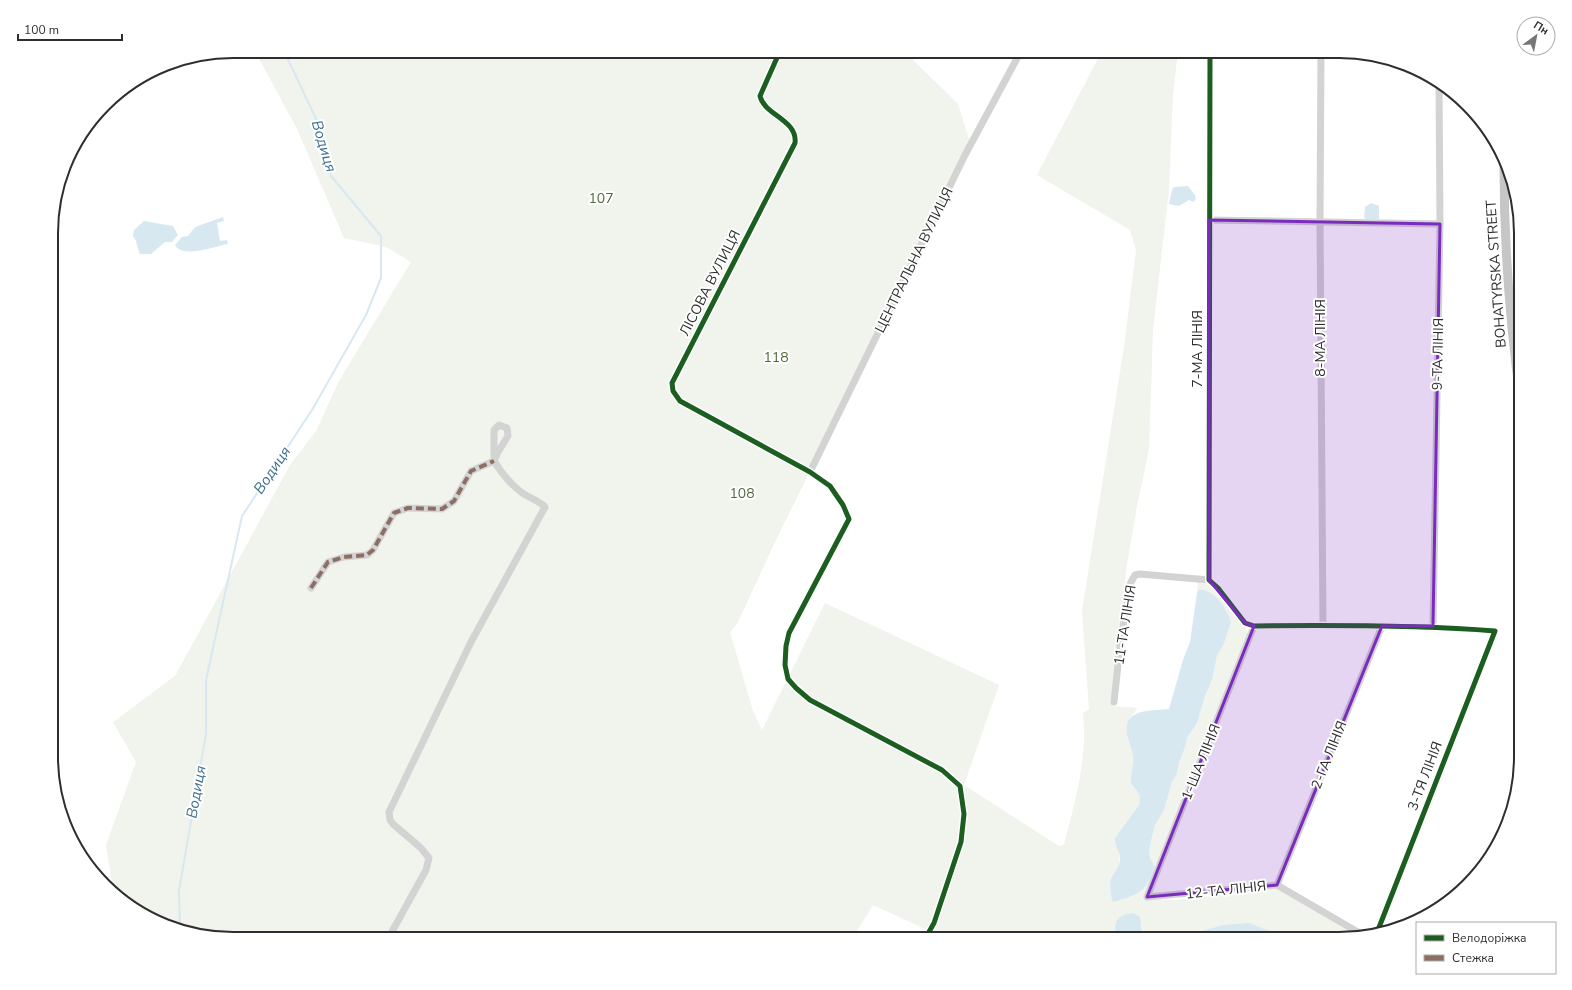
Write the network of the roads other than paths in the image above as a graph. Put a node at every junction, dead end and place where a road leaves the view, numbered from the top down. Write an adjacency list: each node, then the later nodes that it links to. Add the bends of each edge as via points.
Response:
1 (777, 58): 11 (street, ЛІСОВА ВУЛИЦЯ, via 760,96 764,105 790,126 796,137 795,143 672,383 680,401)
2 (1018, 58): 11 (street, ЦЕНТРАЛЬНА ВУЛИЦЯ, via 966,155)
3 (1210, 58): 7 (street, 7-МА ЛІНІЯ)
4 (1322, 58): 8 (street, 8-МА ЛІНІЯ)
5 (1439, 89): 9 (street, 9-ТА ЛІНІЯ)
6 (1504, 174): 10 (main road, BOHATYRSKA STREET, via 1509,296)
7 (1209, 220): 8 (street); 12 (street, 7-МА ЛІНІЯ)
8 (1320, 221): 9 (street); 14 (street, 8-МА ЛІНІЯ)
9 (1440, 224): 17 (street, 9-ТА ЛІНІЯ)
10 (1514, 341)
11 (810, 472): 24 (street, via 830,486 843,505 848,519 789,633 785,665 788,679 810,700 942,770 960,786 964,814 961,842)
12 (1209, 580): 15 (street, via 1245,623); 18 (street, 11-ТА ЛІНІЯ, via 1140,574 1135,576 1130,584)
13 (311, 588): 23 (street, via 328,562 344,557 367,555 374,550 394,513 408,508 442,509 454,501 471,471 494,461 518,490 544,507 471,642 390,812 393,824 429,858 426,870)
14 (1323, 625): 15 (street); 16 (street)
15 (1254, 626): 20 (street, 1-ША ЛІНІЯ)
16 (1382, 626): 17 (street); 19 (street, 2-ГА ЛІНІЯ)
17 (1433, 626): 21 (street, 3-ТЯ ЛІНІЯ, via 1495,631)
18 (1114, 702)
19 (1278, 885): 20 (street, 12-ТА ЛІНІЯ); 22 (street, 12-ТА ЛІНІЯ)
20 (1147, 897)
21 (1379, 927)
22 (1357, 931)
23 (392, 932)
24 (929, 932)

